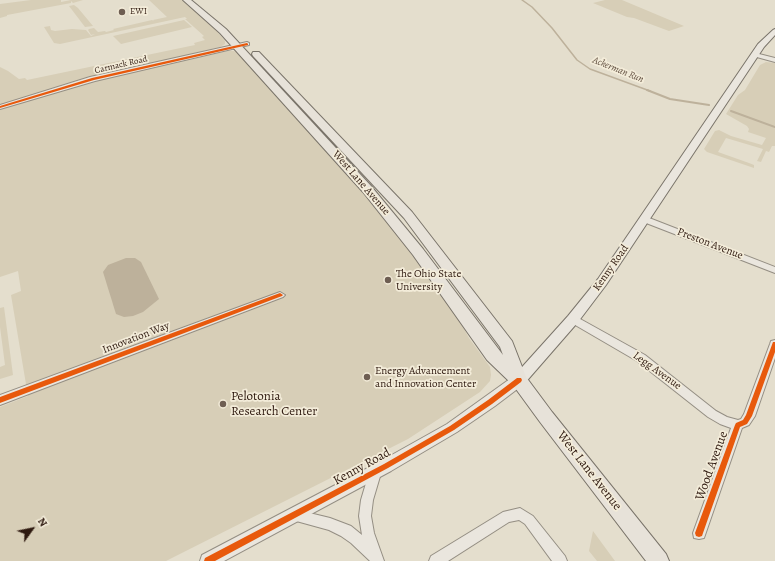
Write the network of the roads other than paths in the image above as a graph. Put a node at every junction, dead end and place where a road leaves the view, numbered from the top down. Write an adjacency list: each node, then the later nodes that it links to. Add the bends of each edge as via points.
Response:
1 (187, 0): 4 (main road, West Lane Avenue)
2 (198, 0): 4 (main road, West Lane Avenue, via 232,28)
3 (775, 31): 5 (main road, Kenny Road)
4 (242, 45): 7 (street, Carmack Road, via 92,79); 13 (main road, West Lane Avenue, via 418,252 493,356)
5 (755, 55): 6 (street); 8 (main road, Kenny Road)
6 (775, 60)
7 (0, 107)
8 (644, 219): 9 (street, Preston Avenue); 11 (main road, Kenny Road, via 602,282)
9 (775, 270)
10 (280, 295): 14 (street, Innovation Way)
11 (573, 319): 13 (main road, Kenny Road); 15 (street, Legg Avenue, via 641,358 712,414)
12 (775, 344): 15 (street, Wood Avenue, via 749,416 745,422)
13 (519, 380): 16 (street, Kenny Road, via 452,428); 23 (main road, West Lane Avenue)
14 (0, 400)
15 (738, 425): 18 (street, Wood Avenue)
16 (375, 473): 17 (street, Kenny Road); 19 (street, via 365,516)
17 (293, 515): 19 (street, via 330,524 346,531); 20 (street, Kenny Road)
18 (699, 533)
19 (375, 558)
20 (208, 561)
21 (436, 561): 22 (street, via 507,516 520,514 529,520)
22 (560, 561)
23 (659, 561)

